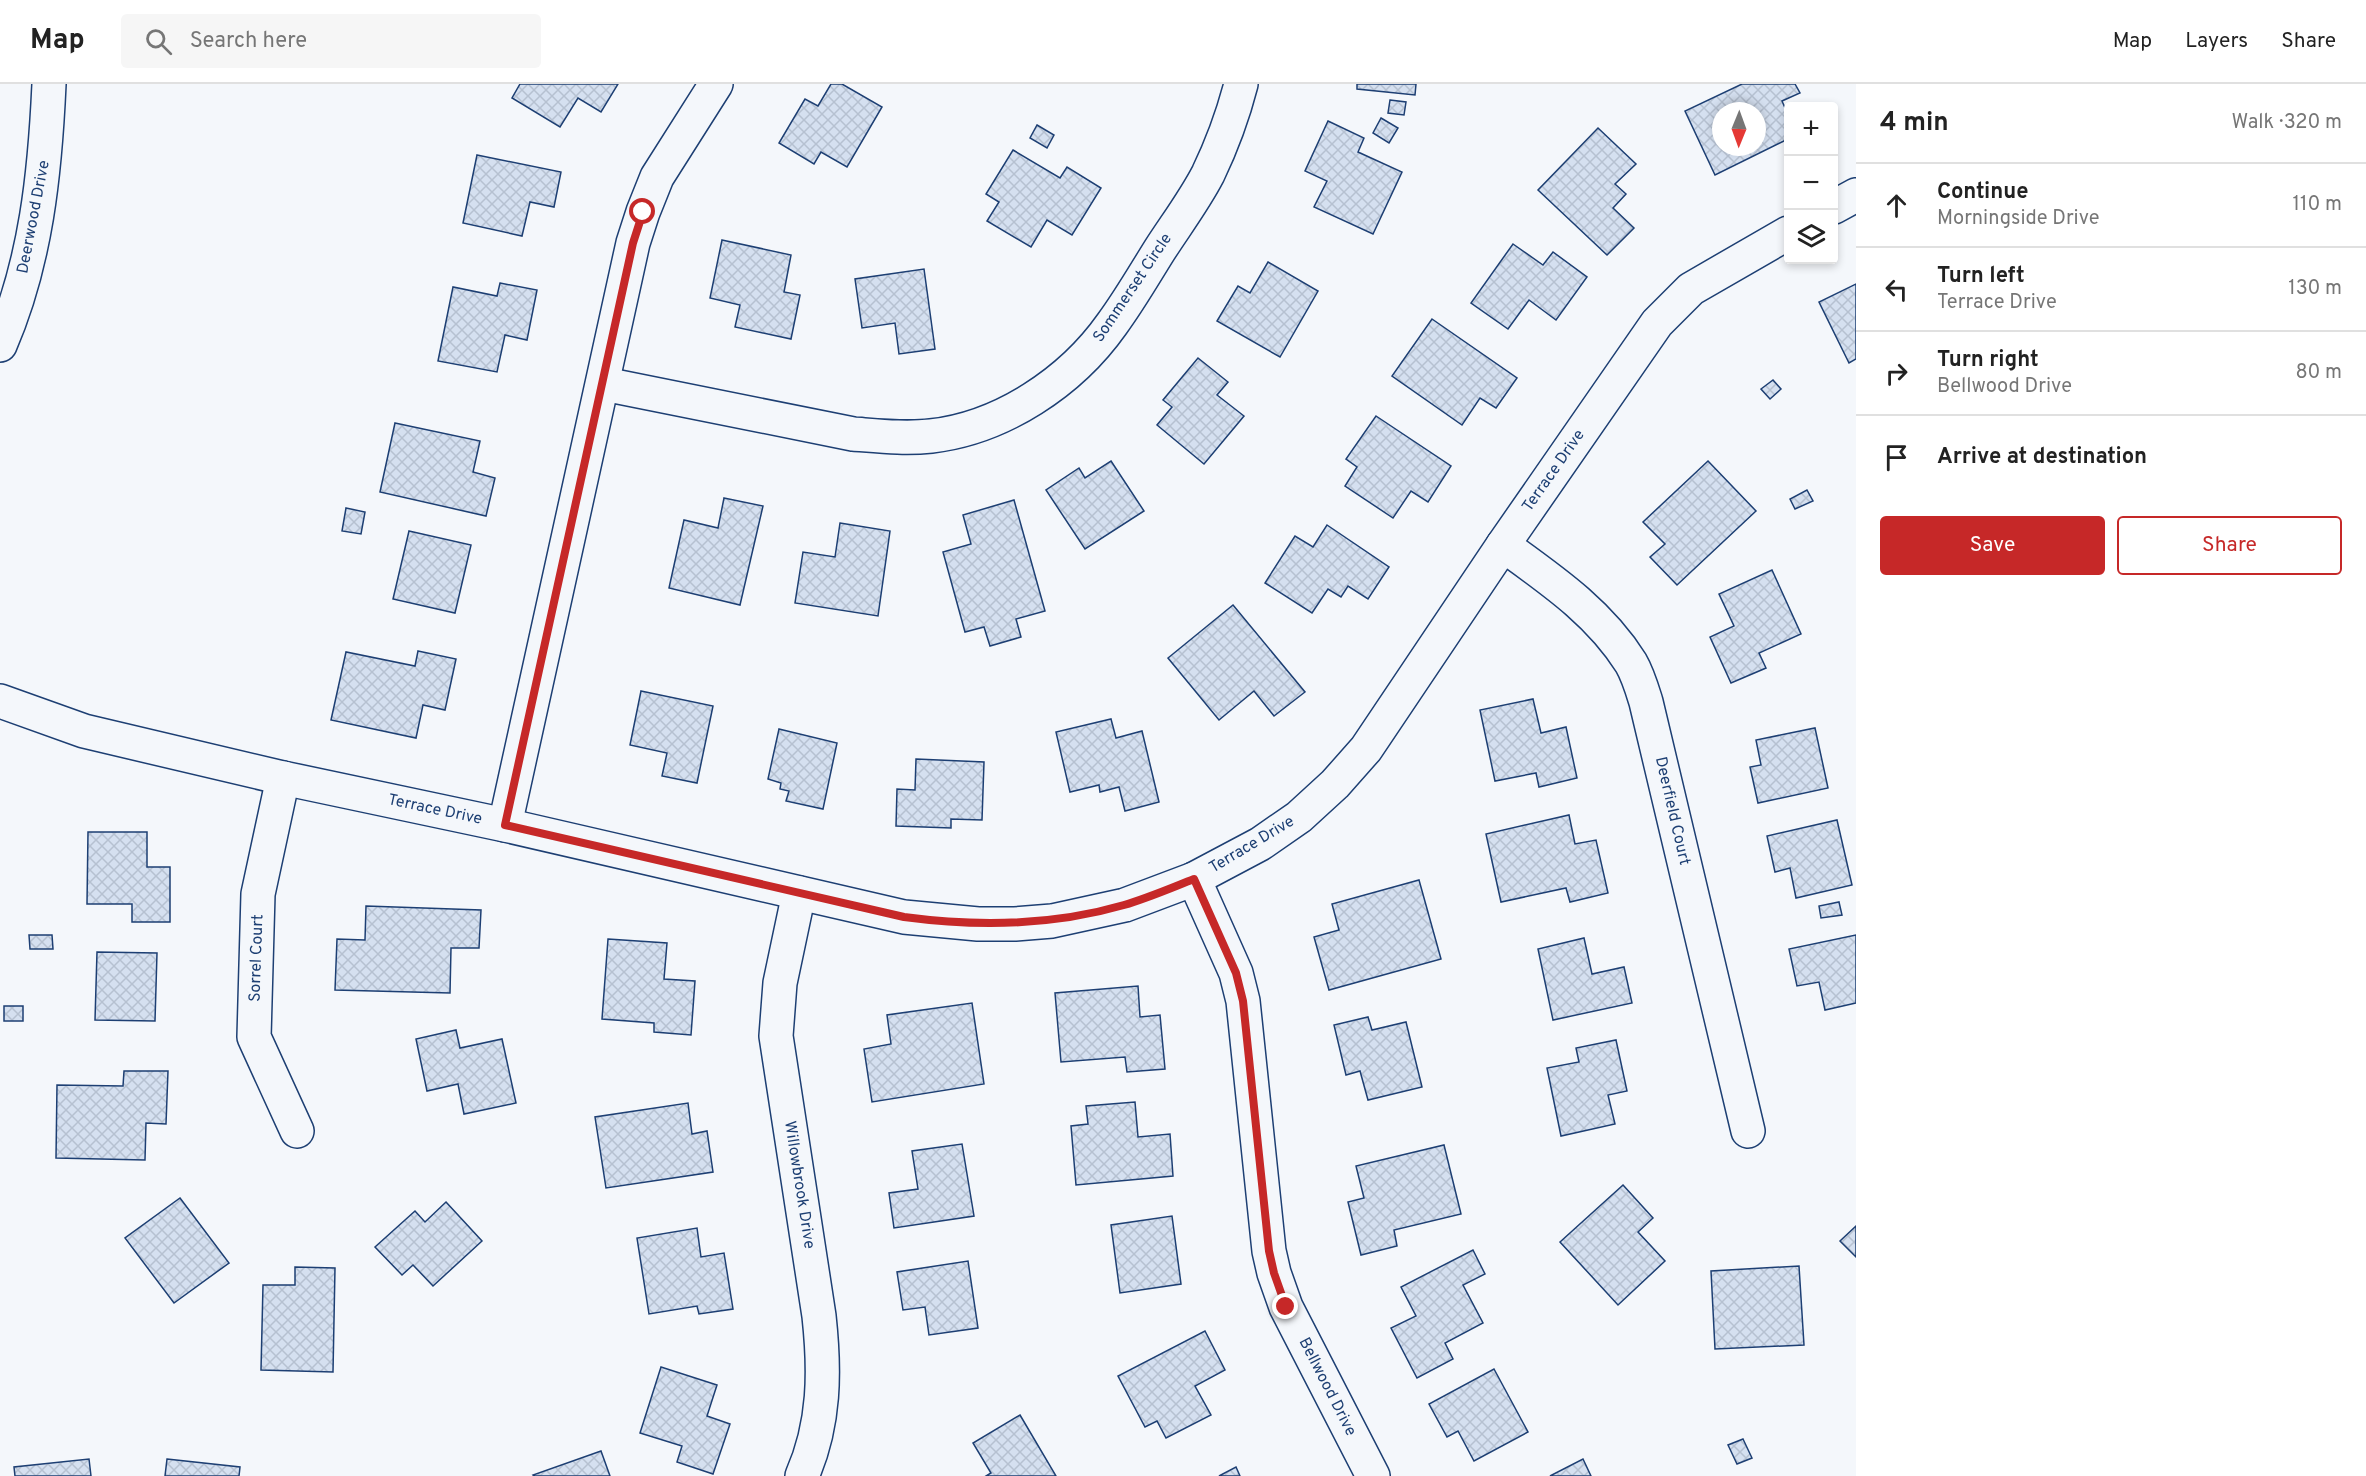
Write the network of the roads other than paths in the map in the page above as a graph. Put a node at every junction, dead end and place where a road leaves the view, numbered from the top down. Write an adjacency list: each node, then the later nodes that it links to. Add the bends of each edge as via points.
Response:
1 (49, 84): 7 (street, Deerwood Drive, via 37,221)
2 (716, 84): 8 (street, via 657,177 643,212)
3 (1241, 84): 8 (street, Sommerset Circle, via 1207,176 1112,325 1072,369 1008,412 933,436 890,437 853,434)
4 (1856, 195): 5 (street)
5 (1838, 204)
6 (1784, 235): 9 (street, Terrace Drive, via 1691,290 1663,316)
7 (0, 345)
8 (604, 384): 12 (street)
9 (1503, 545): 13 (street, Terrace Drive, via 1366,749 1335,784 1299,817 1260,844); 16 (street, Deerfield Court, via 1594,616 1638,678)
10 (0, 701): 11 (street, Terrace Drive, via 84,731)
11 (283, 778): 12 (street, Terrace Drive); 15 (street, Sorrel Court, via 258,894 254,1037)
12 (505, 825): 14 (street, Terrace Drive)
13 (1194, 879): 14 (street, Terrace Drive, via 1125,905 1052,921 1015,924 928,920); 18 (street, Bellwood Drive, via 1236,973 1243,1001 1274,1273 1294,1324)
14 (798, 893): 17 (street, Willowbrook Drive, via 780,983 776,1036 823,1355 817,1432)
15 (297, 1131)
16 (1748, 1131)
17 (802, 1476)
18 (1373, 1476)

